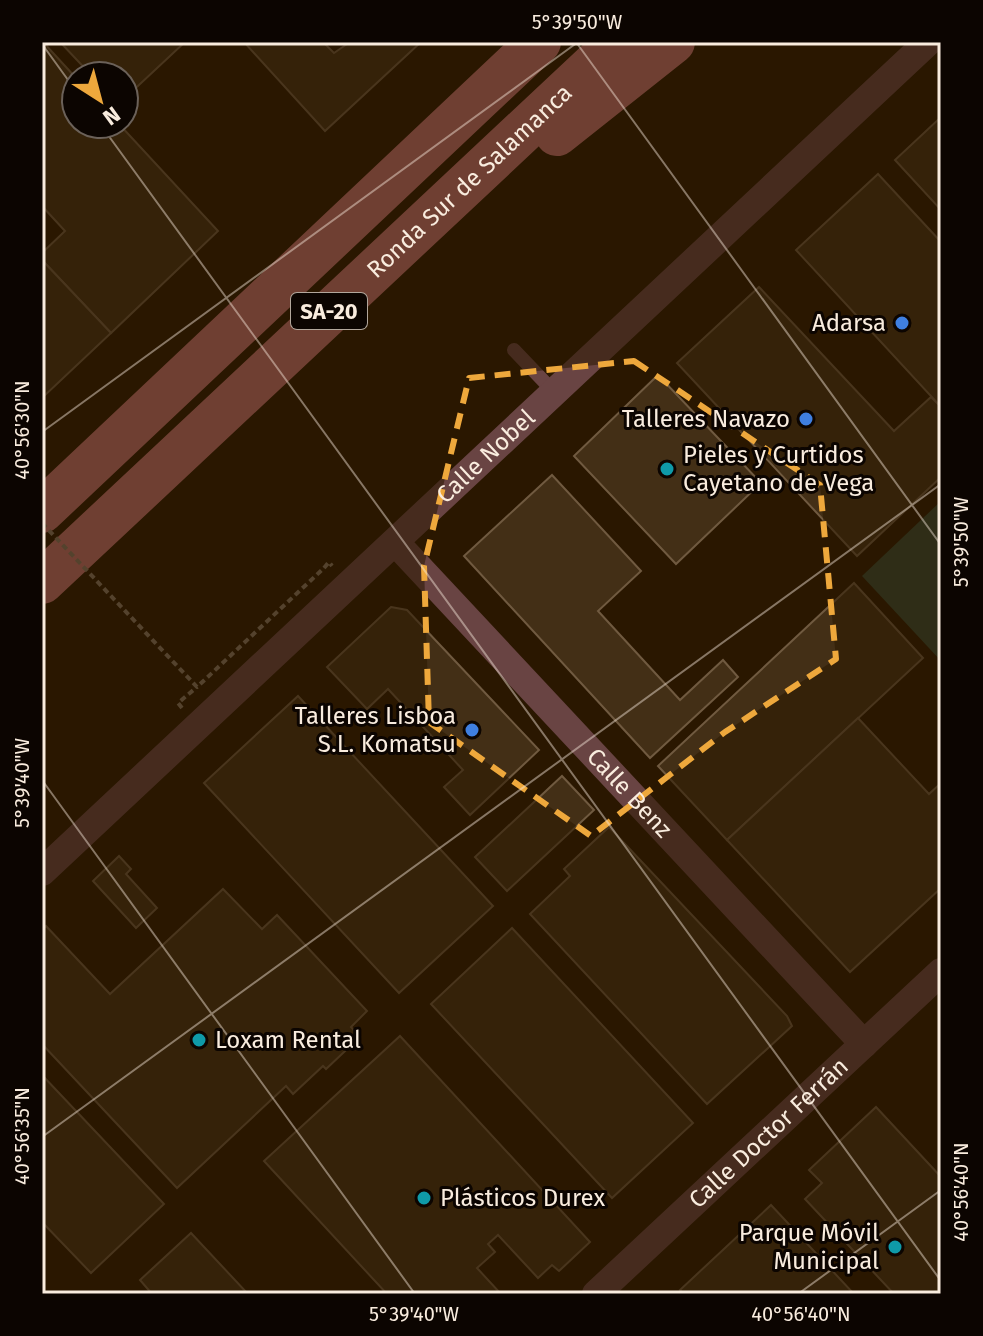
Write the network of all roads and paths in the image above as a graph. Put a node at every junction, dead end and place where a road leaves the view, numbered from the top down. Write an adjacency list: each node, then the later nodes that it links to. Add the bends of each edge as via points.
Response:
1 (500, 42): 6 (highway, via 445,104 366,178)
2 (539, 42): 6 (highway, SA-20)
3 (618, 42): 8 (highway, Ronda Sur de Salamanca / SA-20)
4 (673, 42): 8 (highway)
5 (928, 42): 9 (street, Calle Nobel)
6 (224, 340): 10 (highway, SA-20)
7 (514, 350): 9 (lane)
8 (267, 370): 14 (highway, Ronda Sur de Salamanca / SA-20)
9 (555, 393): 12 (street, Calle Nobel)
10 (42, 511)
11 (42, 523): 13 (path, bridge, via 197,687)
12 (396, 543): 15 (street, Calle Nobel); 17 (street, Calle Benz)
13 (324, 568)
14 (42, 582)
15 (42, 872)
16 (941, 972): 17 (street, Calle Doctor Ferrán)
17 (864, 1044): 18 (street, Calle Doctor Ferrán)
18 (596, 1294)

